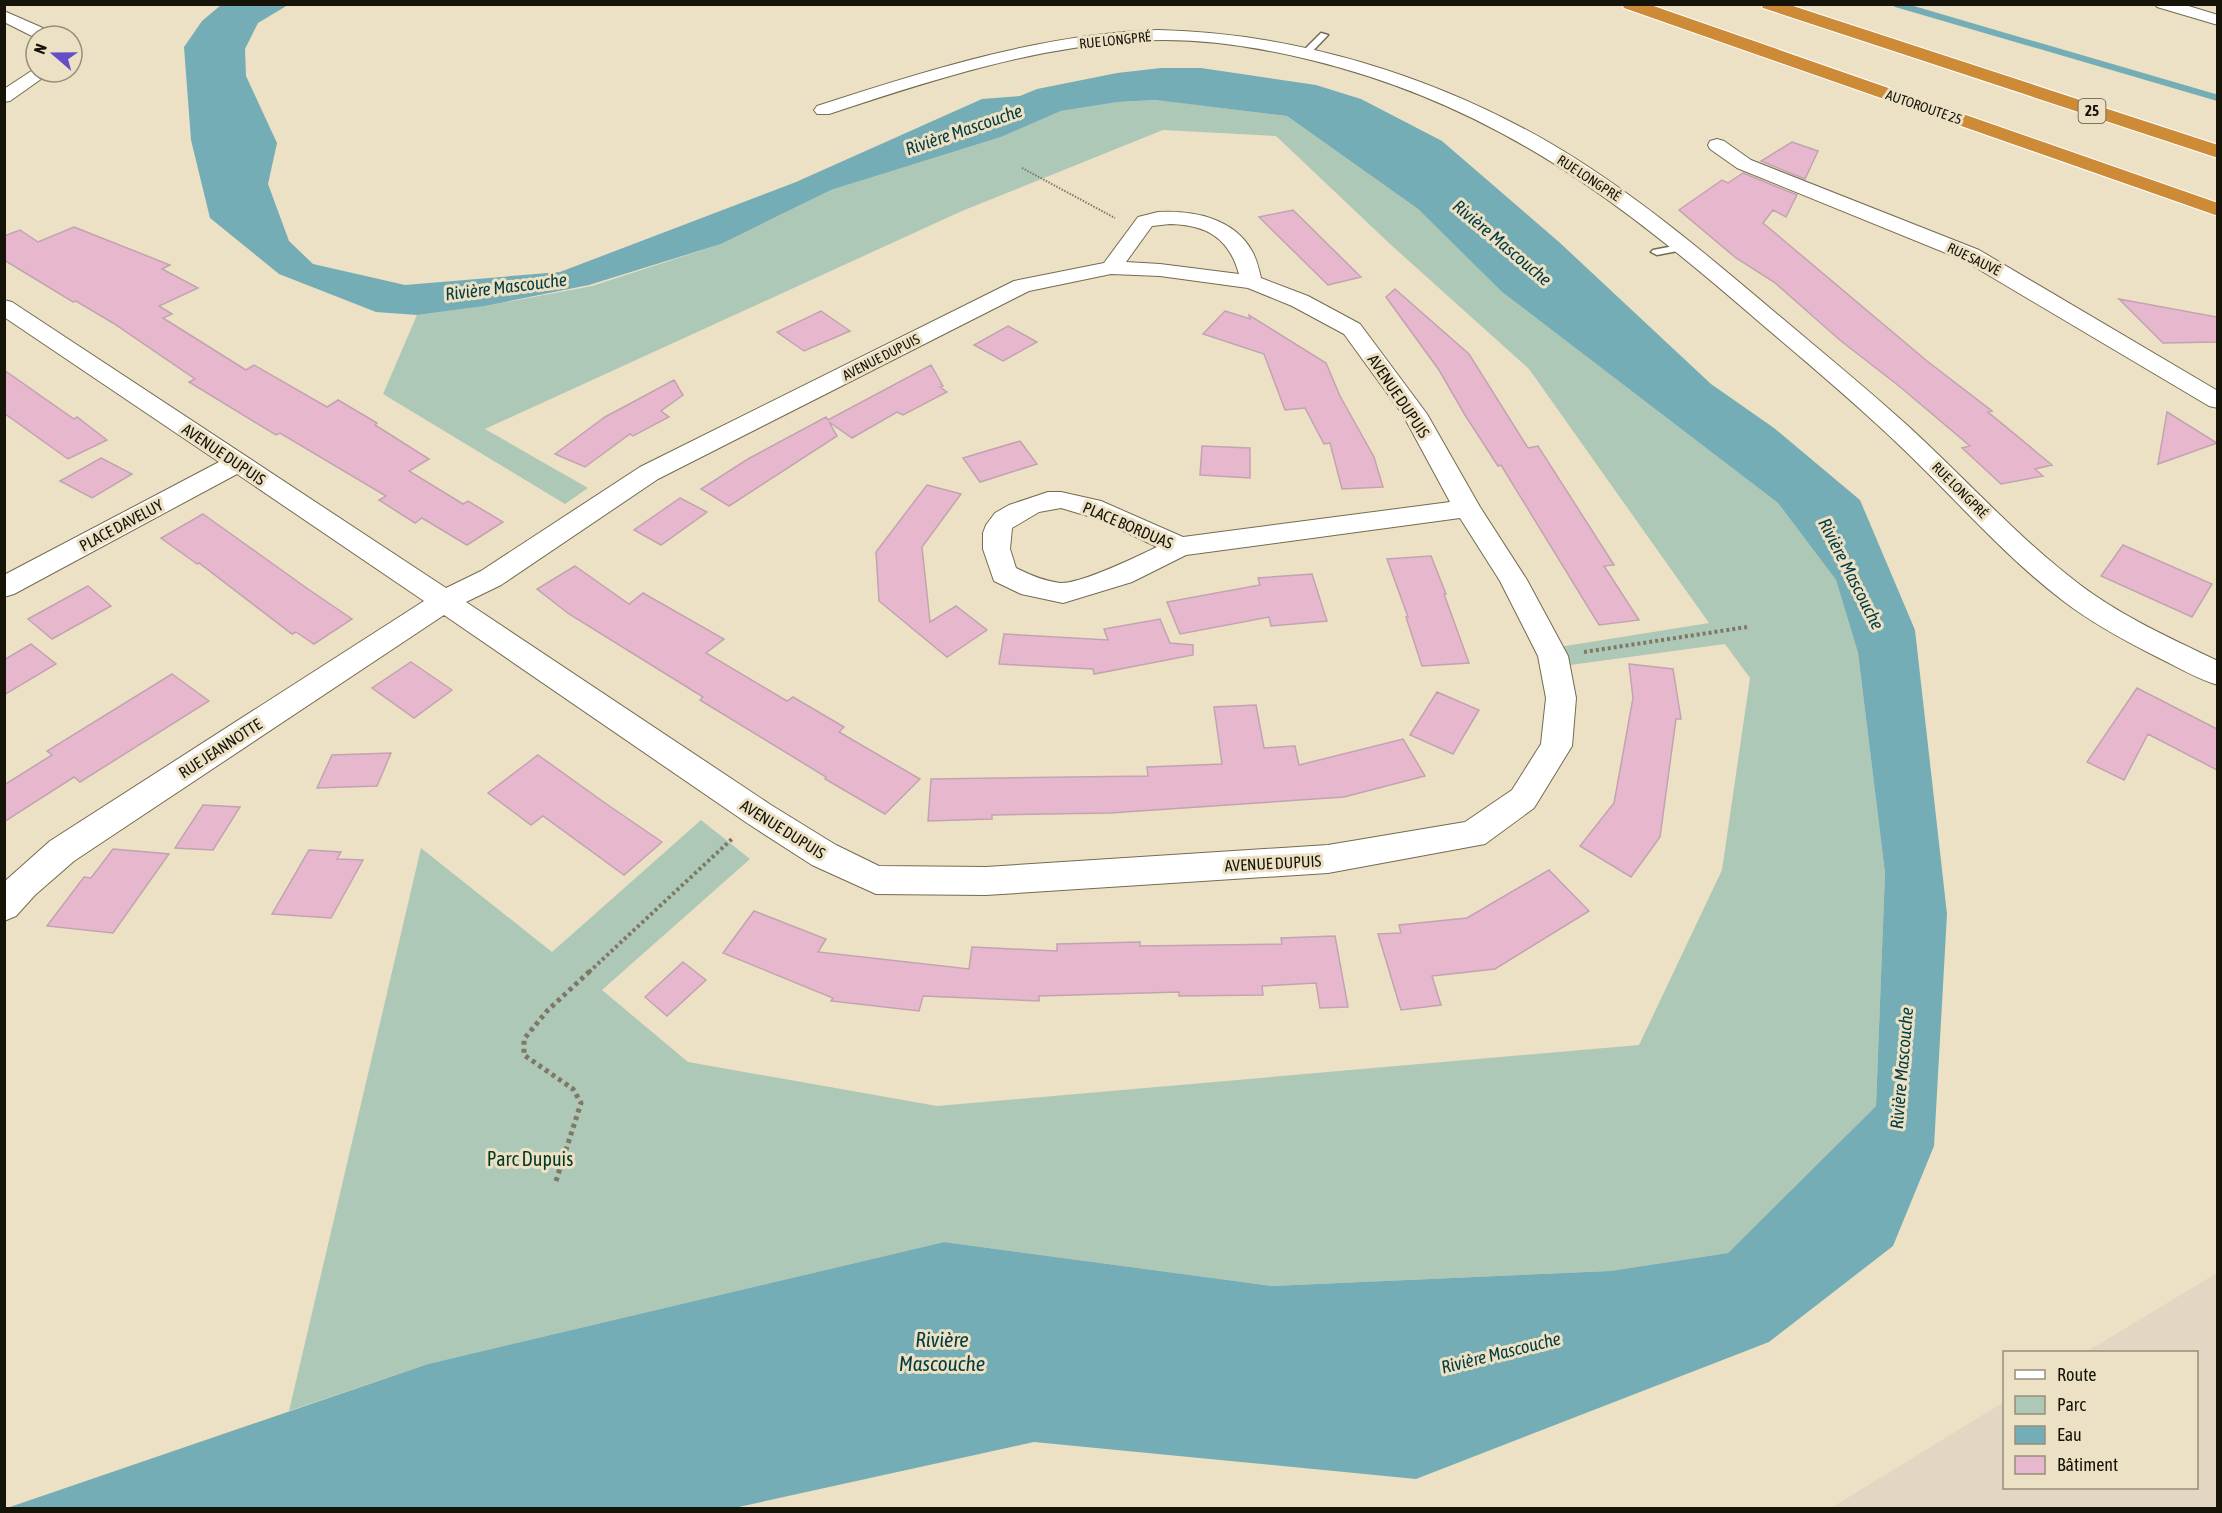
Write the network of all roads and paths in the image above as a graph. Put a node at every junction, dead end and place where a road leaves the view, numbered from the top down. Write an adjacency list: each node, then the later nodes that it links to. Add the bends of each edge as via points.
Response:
1 (1630, 4): 15 (highway, AUTOROUTE 25)
2 (1769, 4): 13 (highway, 25)
3 (2163, 4): 5 (street)
4 (4, 16): 6 (street)
5 (2217, 20)
6 (24, 26)
7 (1324, 35): 8 (lane)
8 (1305, 54): 11 (street, RUE LONGPRÉ, via 1197,37 1109,39 960,69); 17 (street, RUE LONGPRÉ, via 1400,80 1481,113 1617,195)
9 (24, 84): 10 (street)
10 (4, 97)
11 (823, 110)
12 (1717, 145): 24 (street, RUE SAUVÉ, via 1744,164 1982,261)
13 (2217, 152)
14 (1022, 168): 16 (path)
15 (2217, 210)
16 (1137, 230): 19 (street); 20 (street, via 1145,221 1166,216 1211,223 1240,247)
17 (1684, 247): 18 (lane); 32 (street, RUE LONGPRÉ, via 1883,416 2070,592 2109,618)
18 (1657, 252)
19 (1111, 268): 20 (street, AVENUE DUPUIS); 29 (street, AVENUE DUPUIS, via 1022,286 659,468 491,578)
20 (1252, 282): 26 (street, AVENUE DUPUIS, via 1300,301 1352,329 1415,414)
21 (4, 307): 22 (street, AVENUE DUPUIS)
22 (30, 325): 23 (street); 25 (street, AVENUE DUPUIS)
23 (4, 336)
24 (2217, 401)
25 (237, 463): 28 (street, PLACE DAVELUY); 29 (street, AVENUE DUPUIS)
26 (1467, 508): 27 (street, PLACE BORDUAS); 31 (street, AVENUE DUPUIS, via 1514,580)
27 (1180, 547): 27 (street, PLACE BORDUAS, via 1097,509 1059,500 1035,503 1005,517 994,534 1004,574 1031,587 1063,593 1122,575)
28 (4, 587)
29 (444, 601): 33 (street, AVENUE DUPUIS); 34 (street, RUE JEANNOTTE, via 63,851)
30 (1747, 627): 31 (path)
31 (1554, 656): 33 (street, AVENUE DUPUIS, via 1561,698 1556,746 1523,799 1473,834 1328,859 986,881 876,880 824,855)
32 (2217, 674)
33 (759, 814): 35 (path, via 547,1011 524,1039 524,1055 573,1089 580,1103)
34 (4, 906)
35 (556, 1181)

